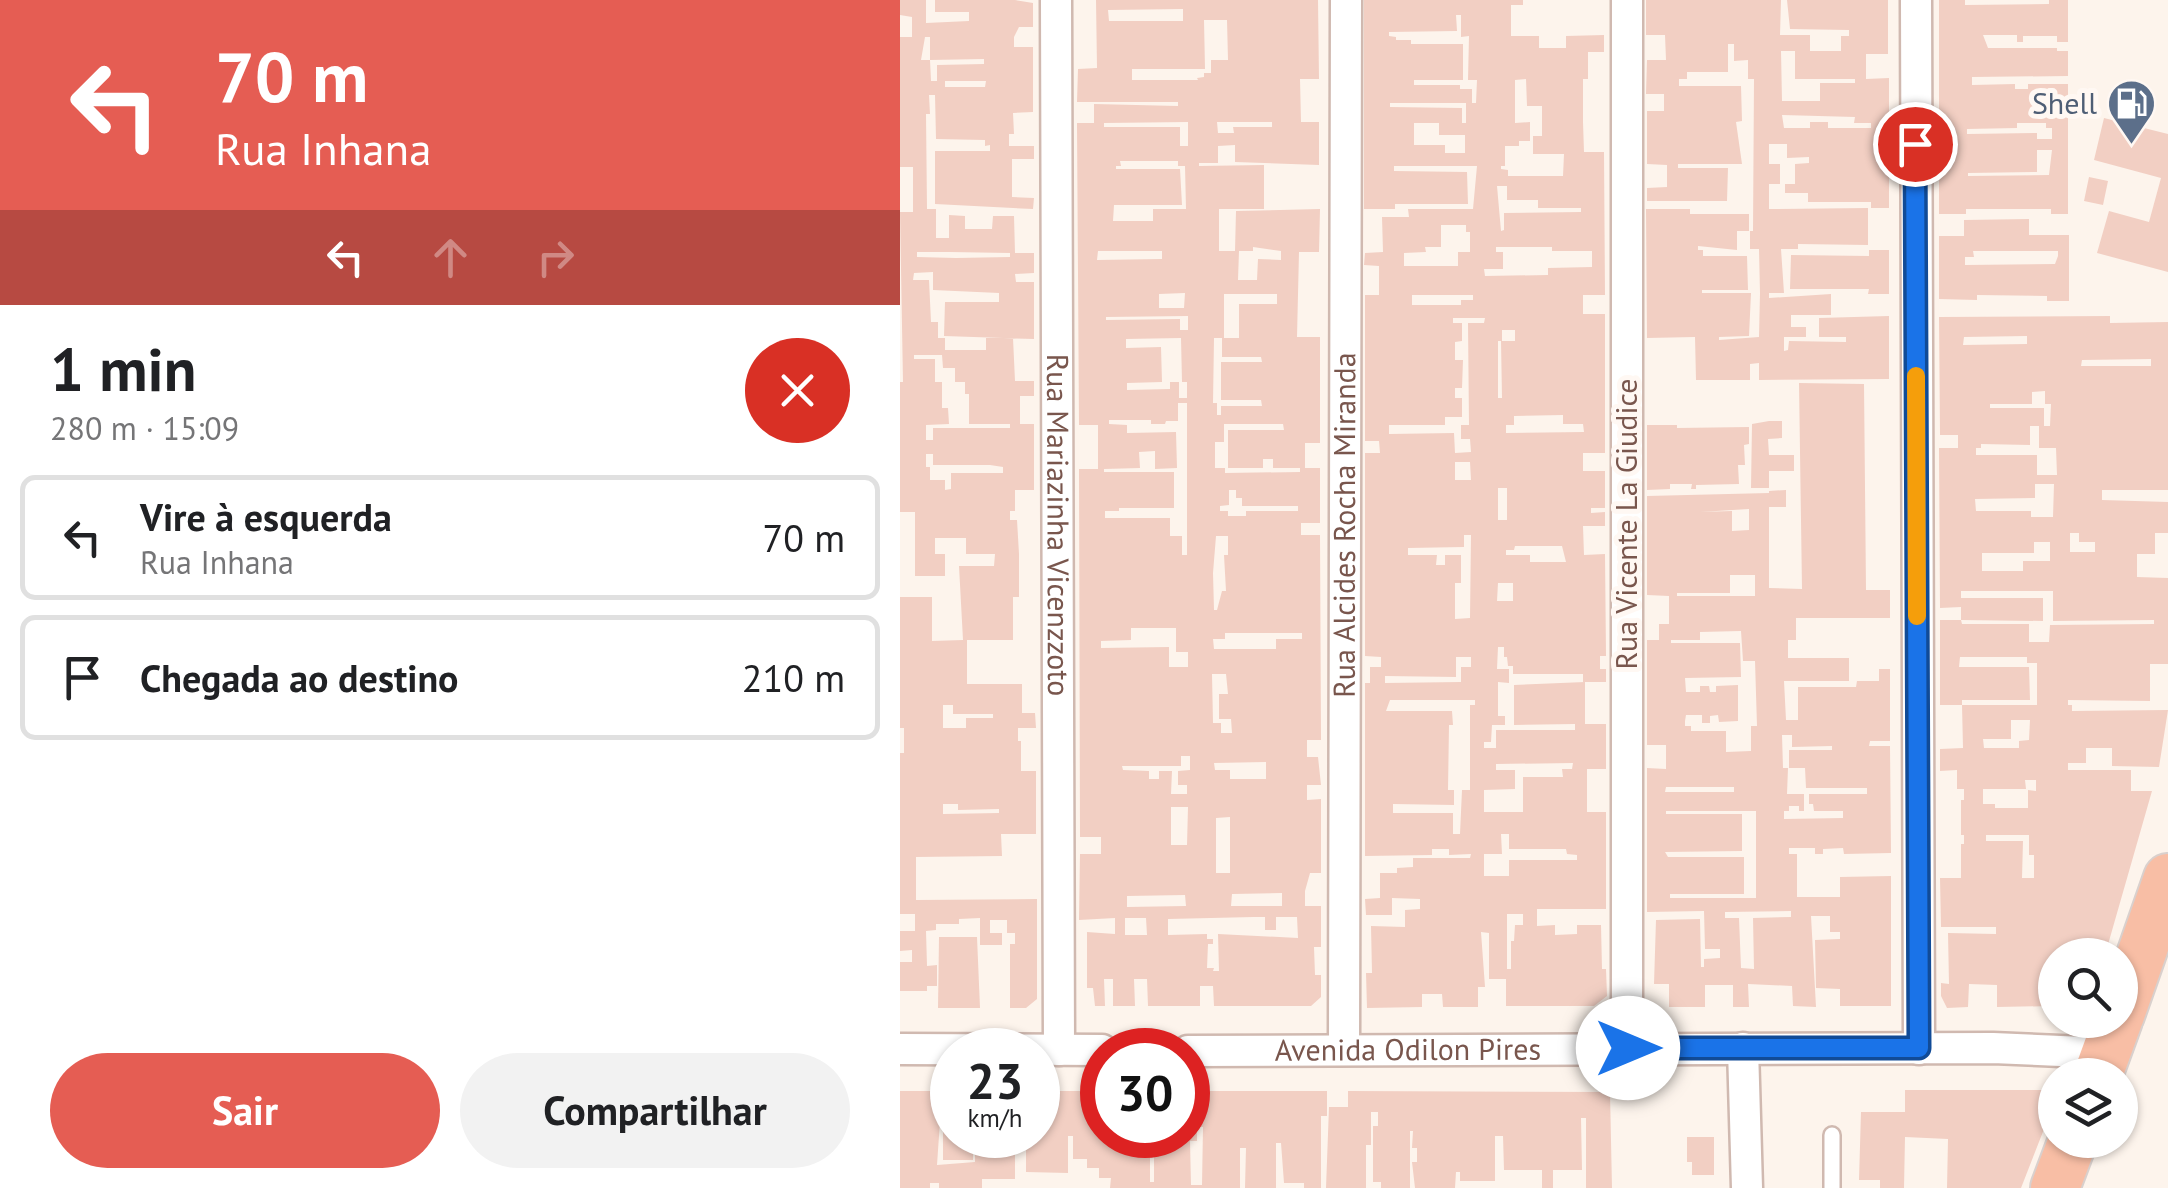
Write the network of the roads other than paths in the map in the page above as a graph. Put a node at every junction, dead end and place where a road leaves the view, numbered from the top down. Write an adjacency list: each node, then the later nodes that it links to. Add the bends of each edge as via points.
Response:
1 (1056, 0): 6 (street, Rua Mariazinha Vicenzzoto)
2 (1346, 0): 14 (street, Rua Alcides Rocha Miranda)
3 (1627, 0): 8 (street, Rua Vicente La Giudice)
4 (1916, 0): 10 (street)
5 (2168, 878): 7 (highway)
6 (1059, 1028)
7 (2110, 1041): 10 (street, Avenida Odilon Pires)
8 (1628, 1048): 9 (street, Avenida Odilon Pires); 14 (street, Avenida Odilon Pires)
9 (1743, 1048): 10 (street, Avenida Odilon Pires); 17 (street)
10 (1919, 1048)
11 (900, 1049): 12 (street)
12 (930, 1049)
13 (1210, 1050): 14 (street, Avenida Odilon Pires)
14 (1344, 1050)
15 (1832, 1135): 18 (lane)
16 (2066, 1158): 19 (highway)
17 (1746, 1188)
18 (1832, 1188)
19 (2055, 1188)

